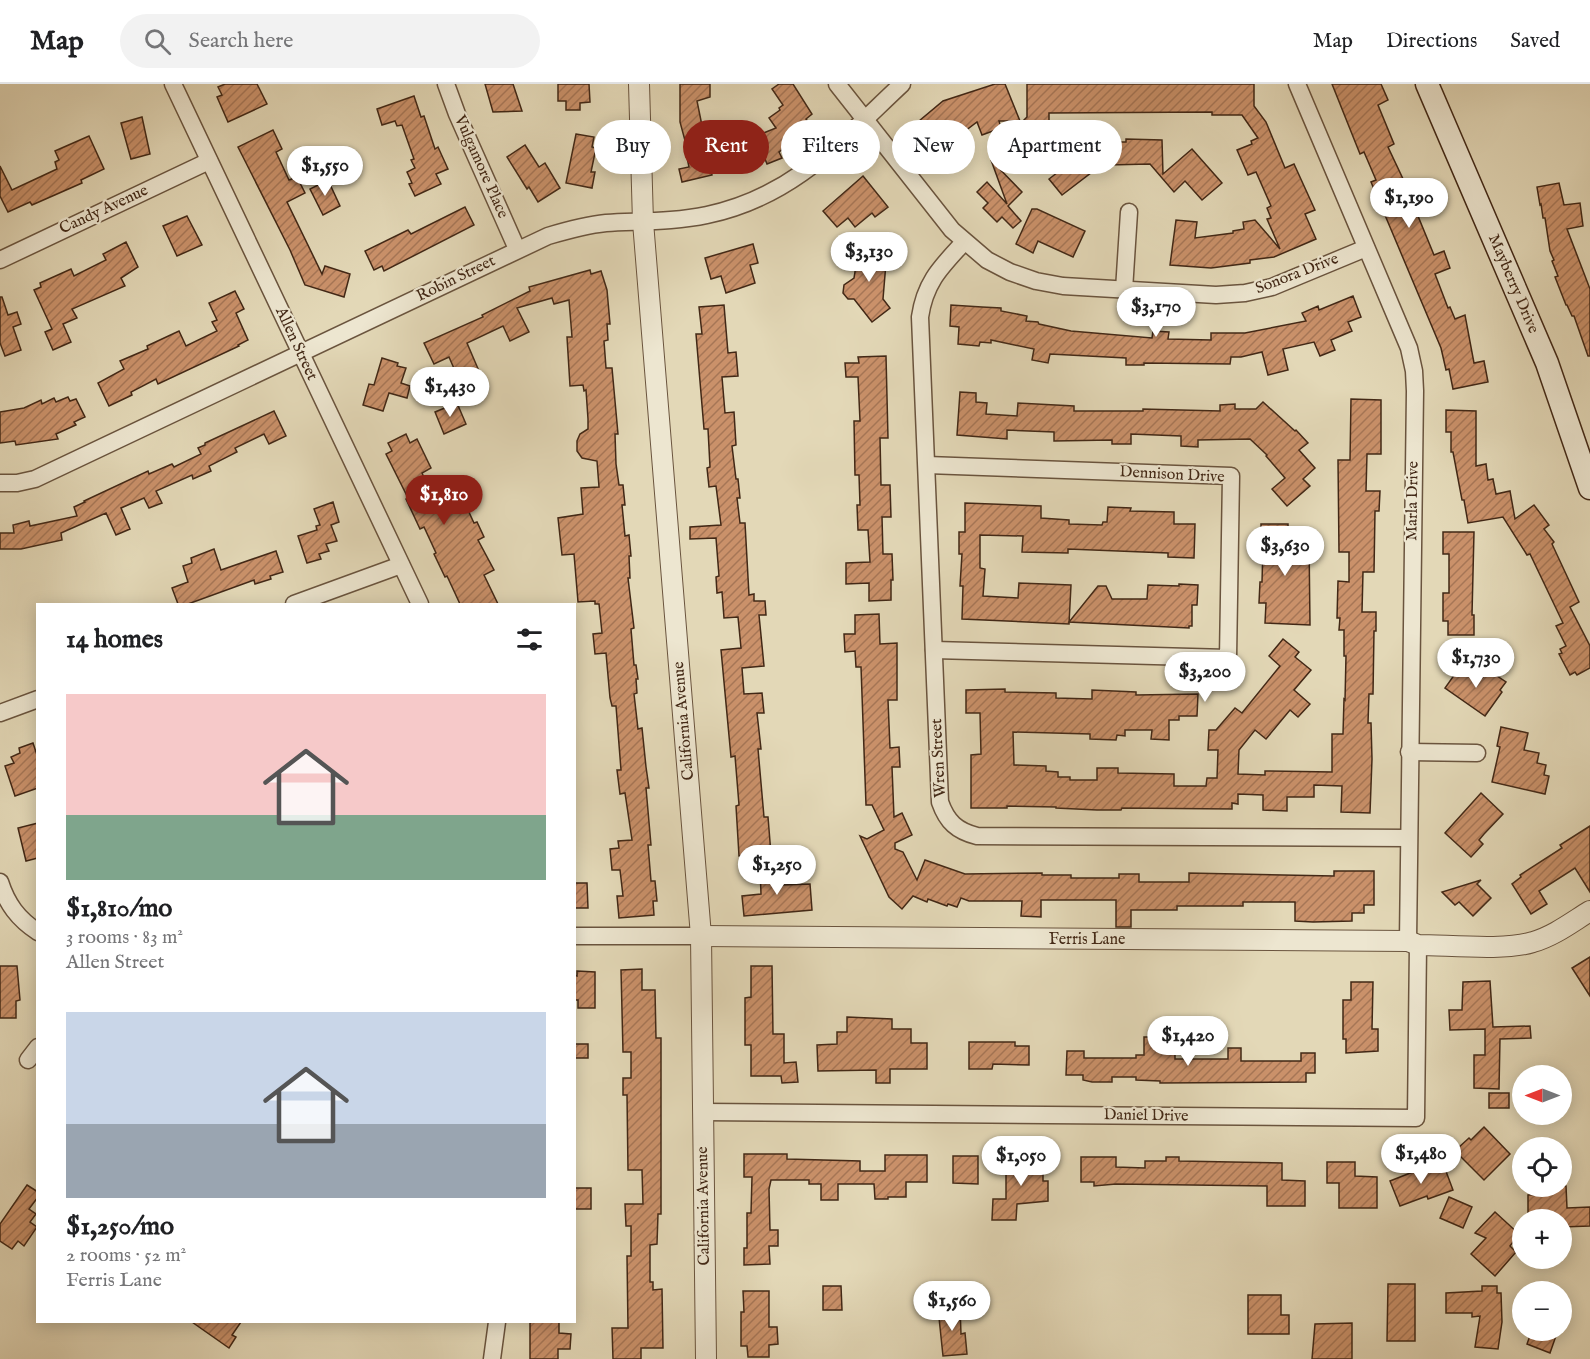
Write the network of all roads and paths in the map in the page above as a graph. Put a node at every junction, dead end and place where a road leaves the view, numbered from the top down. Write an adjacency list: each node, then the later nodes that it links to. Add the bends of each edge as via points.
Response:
1 (172, 84): 9 (street, Allen Street)
2 (446, 84): 14 (street, Vulgamore Place)
3 (639, 84): 11 (street, California Avenue)
4 (837, 84): 8 (street, Sonora Drive)
5 (902, 84): 8 (street, Robin Street)
6 (1297, 84): 13 (street, Marla Drive)
7 (1426, 84): 20 (main road, Mayberry Drive, via 1547,363)
8 (864, 119): 11 (street, Robin Street, via 818,162 766,196 706,215); 12 (street, Sonora Drive)
9 (209, 161): 15 (street, Candy Avenue); 17 (street, Allen Street)
10 (1129, 212): 16 (street)
11 (643, 222): 14 (street, Robin Street, via 578,227); 34 (street, California Avenue)
12 (964, 242): 16 (street, Sonora Drive, via 987,260 1036,281); 18 (street, Wren Street, via 937,272 922,301)
13 (1366, 248): 16 (street, Sonora Drive, via 1272,287 1245,293); 27 (street, Marla Drive, via 1409,348 1414,371)
14 (517, 249): 17 (street, Robin Street)
15 (0, 260)
16 (1124, 290)
17 (300, 353): 19 (street, Robin Street, via 35,479); 21 (street, Allen Street)
18 (927, 465): 24 (street, Wren Street); 24 (street, Dennison Drive, via 1231,476 1228,658)
19 (0, 483)
20 (1590, 488)
21 (401, 565): 22 (street); 23 (street, Allen Street)
22 (297, 603)
23 (420, 603)
24 (934, 650): 29 (street, Wren Street, via 940,802 944,815 964,833)
25 (36, 700): 26 (street)
26 (0, 713)
27 (1409, 752): 28 (street); 29 (street, Marla Drive)
28 (1477, 753)
29 (1408, 838): 35 (street, Marla Drive)
30 (0, 882): 32 (street, via 13,910)
31 (1590, 911): 35 (street, Ferris Lane, via 1531,943)
32 (36, 931)
33 (576, 936): 34 (street, Ferris Lane)
34 (701, 936): 35 (street, Ferris Lane); 36 (street, California Avenue)
35 (1413, 943): 36 (street, Daniel Drive, via 1416,1118)
36 (703, 1112): 39 (street, California Avenue)
37 (497, 1323): 38 (street)
38 (492, 1359)
39 (706, 1359)

